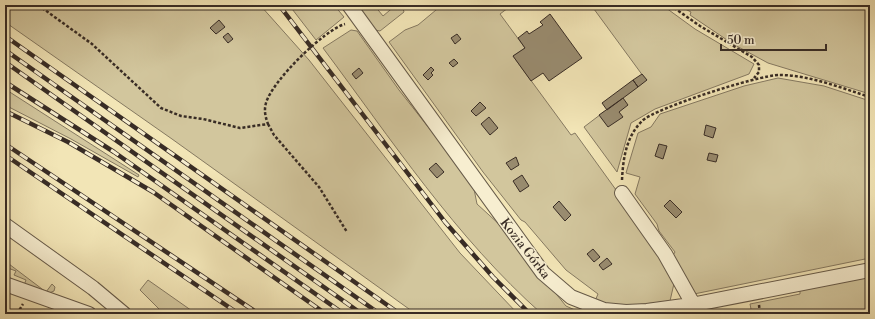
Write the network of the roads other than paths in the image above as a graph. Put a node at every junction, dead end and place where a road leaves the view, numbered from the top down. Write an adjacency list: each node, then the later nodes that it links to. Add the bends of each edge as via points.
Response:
1 (349, 5): 6 (street, Kozia Górka, via 543,273 556,286 571,297 604,310 647,311)
2 (622, 193): 6 (street, via 665,254)
3 (5, 225): 8 (street, via 93,288)
4 (870, 270): 6 (street, Kozia Górka)
5 (5, 284): 7 (street)
6 (693, 304)
7 (89, 314)
8 (124, 314)

